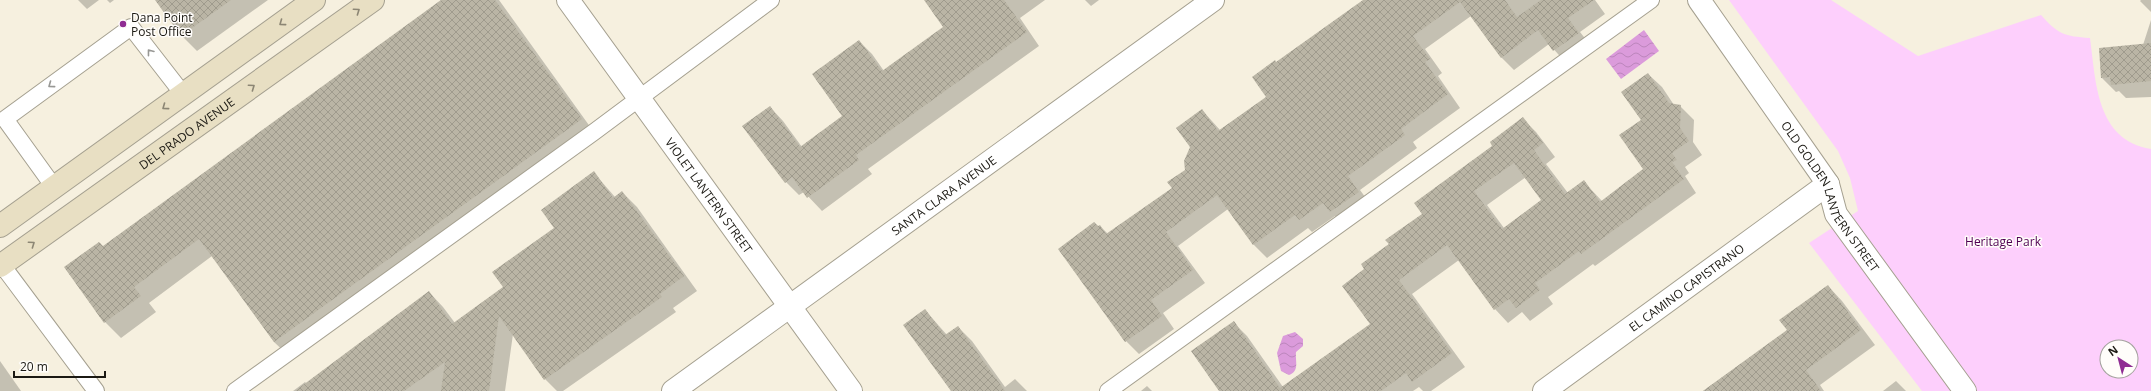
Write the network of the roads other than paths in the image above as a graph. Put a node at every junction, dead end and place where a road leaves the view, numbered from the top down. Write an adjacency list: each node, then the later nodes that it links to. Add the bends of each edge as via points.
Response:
1 (314, 0): 8 (main road, one-way to 8)
2 (373, 0): 13 (main road, DEL PRADO AVENUE, one-way to 2)
3 (568, 0): 9 (street, VIOLET LANTERN STREET)
4 (771, 0): 9 (lane)
5 (1214, 0): 14 (street, SANTA CLARA AVENUE)
6 (1651, 0): 19 (lane)
7 (1699, 0): 10 (street, OLD GOLDEN LANTERN STREET)
8 (183, 94): 11 (main road, one-way to 11); 11 (lane, one-way to 11, via 131,27 5,119)
9 (638, 97): 14 (street, VIOLET LANTERN STREET); 16 (lane)
10 (1828, 184): 20 (street, EL CAMINO CAPISTRANO); 21 (street, OLD GOLDEN LANTERN STREET, via 1836,214)
11 (54, 187): 12 (main road)
12 (0, 226)
13 (1, 265): 15 (lane)
14 (790, 307): 17 (street, SANTA CLARA AVENUE); 18 (street, VIOLET LANTERN STREET)
15 (96, 391)
16 (235, 391)
17 (673, 391)
18 (851, 391)
19 (1108, 391)
20 (1544, 391)
21 (1965, 391)

